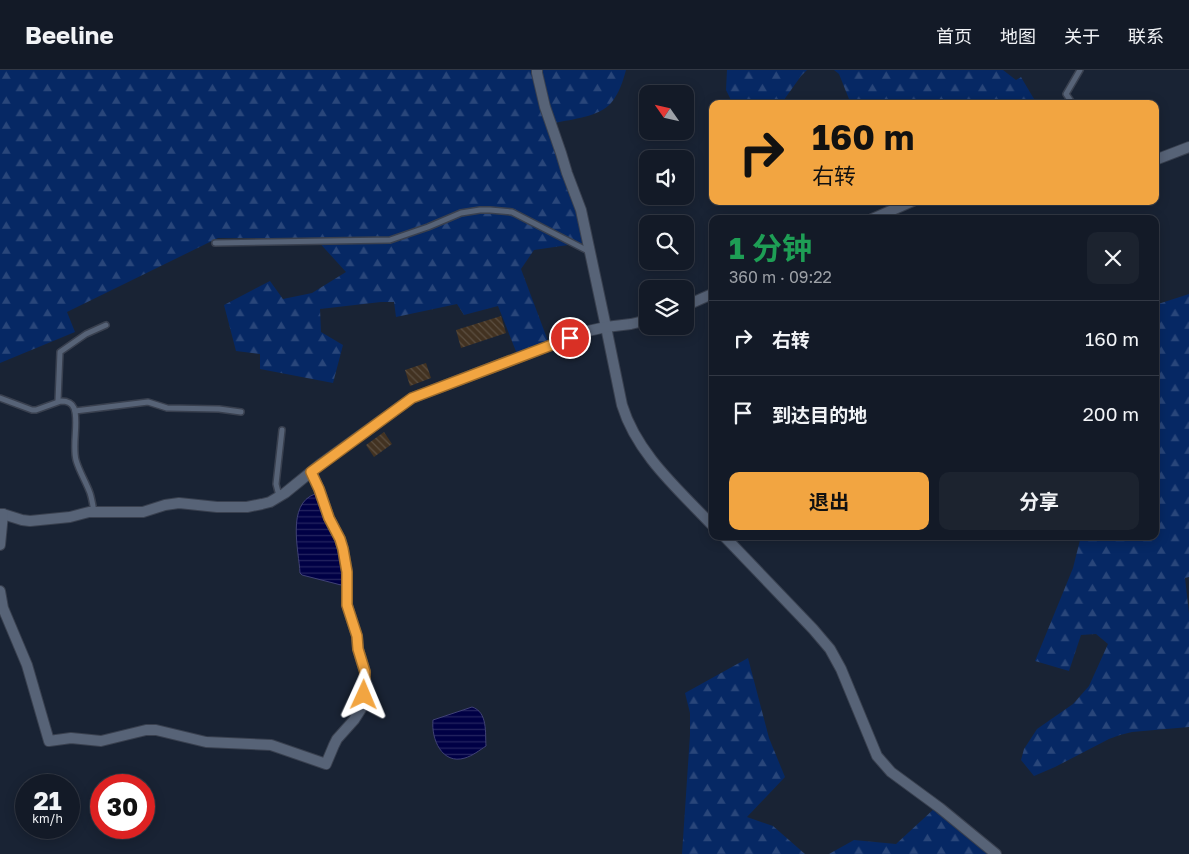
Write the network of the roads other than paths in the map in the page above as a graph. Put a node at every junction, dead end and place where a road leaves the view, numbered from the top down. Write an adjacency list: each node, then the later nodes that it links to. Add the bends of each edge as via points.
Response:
1 (537, 70): 9 (street, via 545,107 581,210)
2 (1080, 70): 3 (lane, via 1066,94)
3 (1070, 100)
4 (1189, 147): 5 (street)
5 (1159, 158)
6 (904, 205): 7 (street)
7 (881, 215)
8 (215, 243): 9 (lane, via 390,240 461,213 490,210 512,212)
9 (590, 252): 14 (street)
10 (709, 295): 11 (street)
11 (694, 302)
12 (639, 322): 14 (street)
13 (106, 325): 16 (lane, via 60,352)
14 (606, 326): 20 (street, via 412,398); 24 (street, via 622,405 630,428 645,452)
15 (0, 398): 16 (lane, via 32,410)
16 (58, 401): 17 (lane, via 72,404)
17 (75, 411): 18 (lane, via 148,402 167,408); 22 (lane, via 76,460 91,495)
18 (241, 412)
19 (282, 430): 21 (lane, via 276,484)
20 (311, 472): 21 (street); 27 (street, via 343,549 347,605 365,672 361,708 334,744 326,764 271,745 206,742 156,730 101,741 71,738 49,741 27,665 3,608)
21 (279, 496): 22 (street, via 270,502 247,507 179,503 143,512)
22 (94, 512): 23 (street, via 30,521)
23 (2, 514): 26 (street)
24 (709, 522)
25 (728, 540): 28 (street, via 830,649 877,756 886,767)
26 (0, 545)
27 (0, 591)
28 (996, 854)

